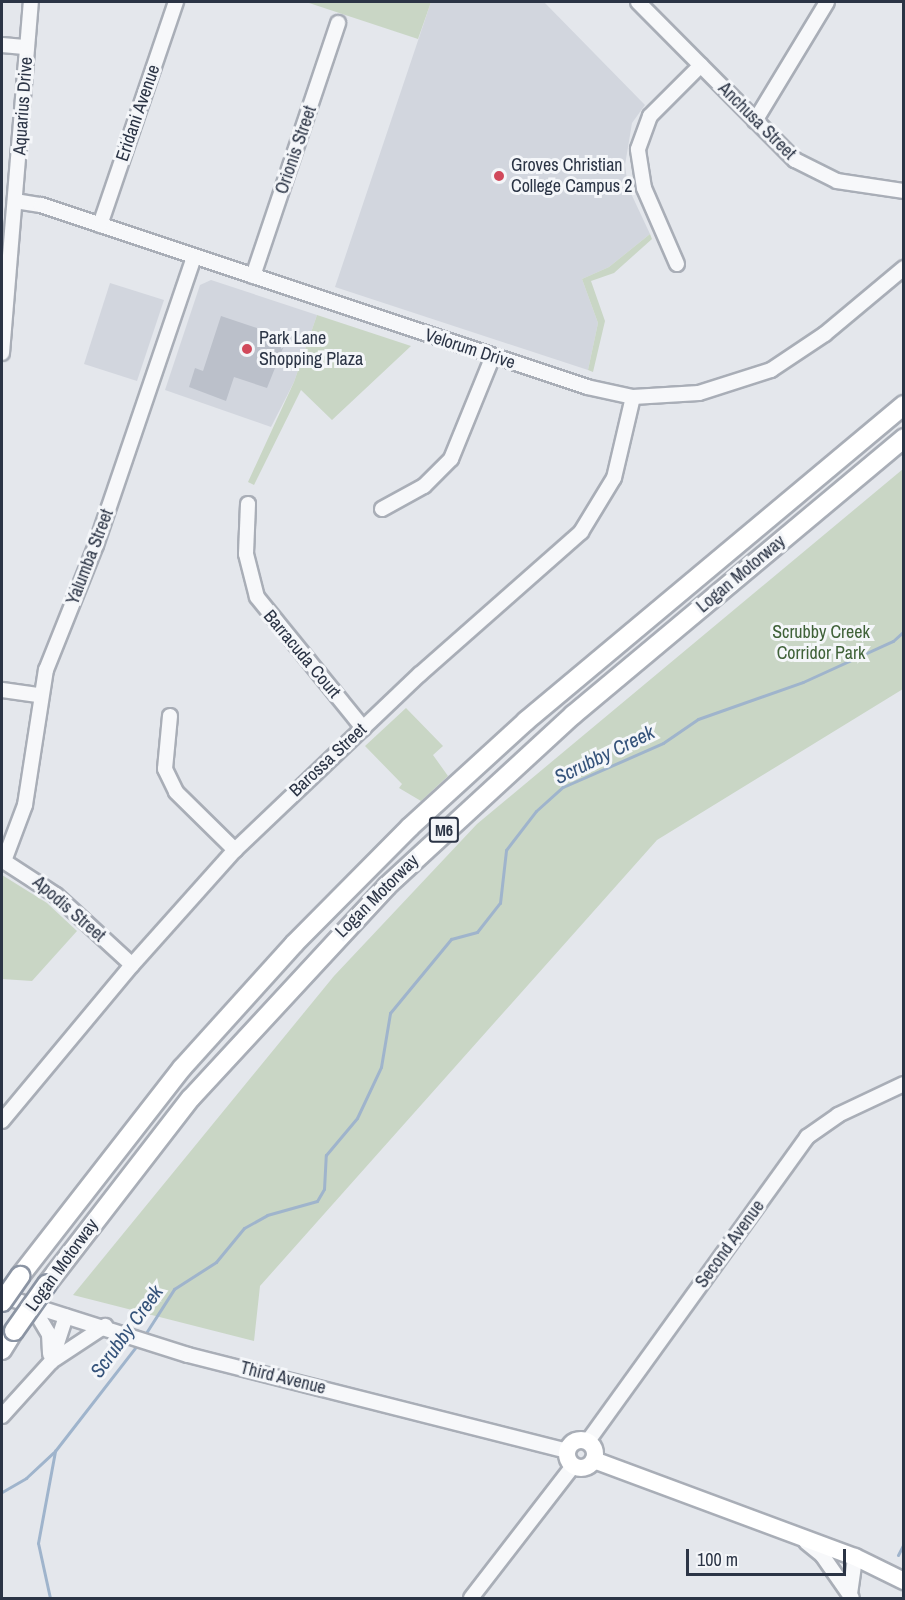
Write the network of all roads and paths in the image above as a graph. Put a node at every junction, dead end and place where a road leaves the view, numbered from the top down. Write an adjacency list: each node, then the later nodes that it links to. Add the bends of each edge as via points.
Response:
1 (31, 2): 7 (street, Aquarius Drive)
2 (176, 2): 12 (street, Eridani Avenue)
3 (827, 2): 9 (street)
4 (643, 3): 8 (street, Anchusa Street)
5 (338, 23): 16 (street, Orionis Street)
6 (2, 45): 7 (street)
7 (27, 47): 11 (street, Aquarius Drive)
8 (701, 65): 9 (street, Anchusa Street); 14 (street, via 650,116 638,148 644,188)
9 (755, 121): 10 (street, Anchusa Street, via 795,160 816,174)
10 (903, 191)
11 (15, 201): 12 (street, Velorum Drive); 17 (street, Aquarius Drive)
12 (100, 225): 13 (street, Velorum Drive)
13 (194, 257): 16 (street, Velorum Drive); 25 (street, Yalumba Street, via 96,545)
14 (676, 264)
15 (903, 268): 19 (street, Velorum Drive, via 816,340 771,370 699,393)
16 (253, 276): 18 (street, Velorum Drive)
17 (2, 353)
18 (493, 356): 19 (street, Velorum Drive, via 587,387); 23 (street, via 451,459 424,486)
19 (633, 396): 27 (street, Barossa Street, via 614,478 581,532)
20 (903, 405): 34 (highway, Logan Motorway / M6, bridge, via 526,721 385,852 183,1068)
21 (903, 438): 38 (highway, Logan Motorway / M6, bridge, via 533,750 387,886 191,1098 47,1284)
22 (248, 504): 27 (street, Barracuda Court, via 246,554 257,597)
23 (382, 509)
24 (2, 690): 25 (street)
25 (39, 695): 29 (street, Yalumba Street, via 25,805)
26 (170, 716): 28 (street, via 165,769 173,785)
27 (363, 728): 28 (street, Barossa Street)
28 (235, 850): 30 (street, Barossa Street)
29 (3, 860): 30 (street, Apodis Street, via 56,895)
30 (132, 964): 32 (street, Barossa Street)
31 (903, 1084): 41 (street, Second Avenue, via 838,1115 807,1137)
32 (2, 1121)
33 (2, 1296): 35 (street, Third Avenue)
34 (2, 1302)
35 (32, 1306): 36 (street, Third Avenue); 39 (street, via 49,1334)
36 (66, 1316): 37 (street, Third Avenue); 39 (street)
37 (105, 1326): 39 (street); 42 (street, Third Avenue, via 188,1355)
38 (2, 1350)
39 (51, 1362): 40 (street)
40 (2, 1416)
41 (588, 1441): 42 (main road, via 574,1441); 43 (main road, via 596,1452)
42 (570, 1458): 43 (main road, via 584,1468); 48 (street)
43 (594, 1460): 44 (main road)
44 (801, 1538): 45 (main road); 47 (street, via 822,1555)
45 (855, 1557): 46 (main road); 47 (street, via 849,1577)
46 (903, 1581)
47 (851, 1597)
48 (471, 1599)

